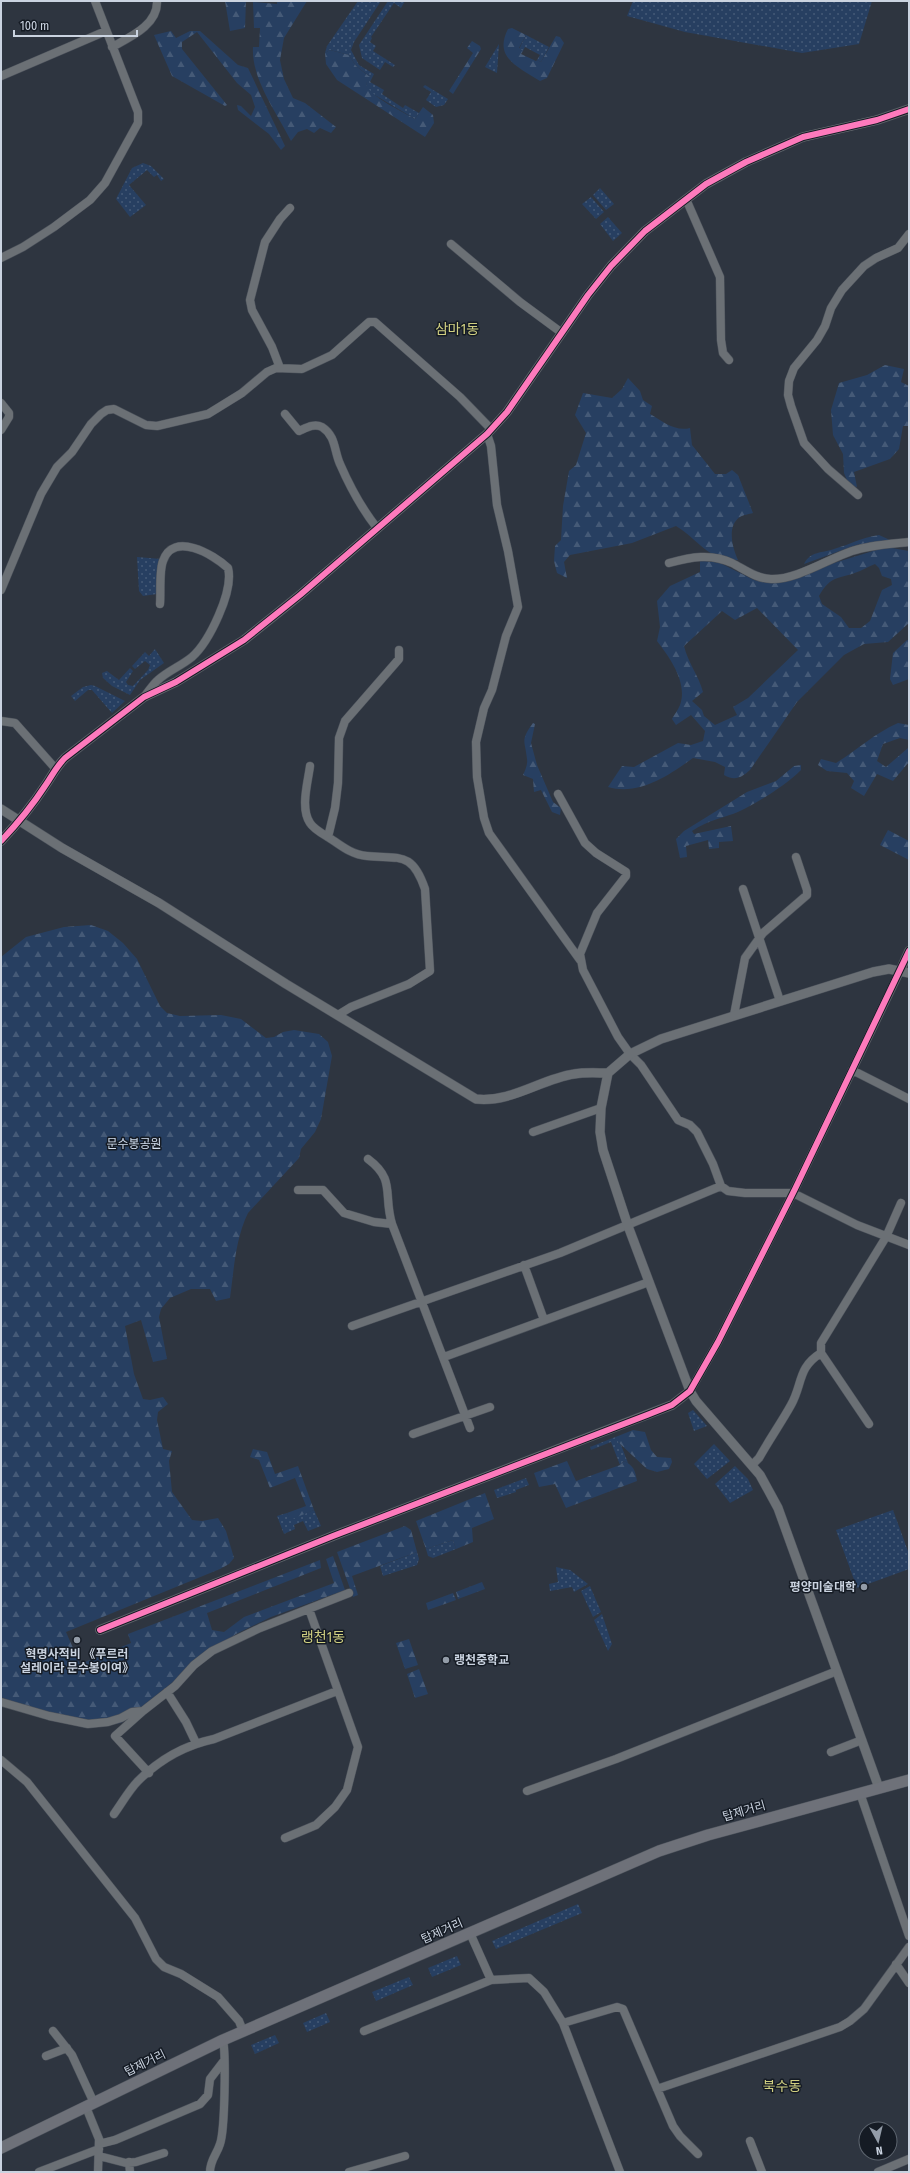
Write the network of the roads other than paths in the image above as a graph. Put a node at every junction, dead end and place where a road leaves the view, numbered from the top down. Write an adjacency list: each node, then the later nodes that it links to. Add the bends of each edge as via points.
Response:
1 (94, 1): 3 (street)
2 (157, 1): 4 (street, via 151,18 142,31)
3 (106, 31): 4 (street); 5 (street)
4 (112, 46): 11 (street, via 138,112 138,123 105,183 90,200 23,248)
5 (1, 76)
6 (909, 109): 7 (street, via 877,120 803,137 722,174)
7 (686, 199): 12 (street, via 645,231 611,266); 13 (street, via 720,277 721,340 723,353)
8 (290, 208): 14 (street, via 266,242 250,300 252,310)
9 (909, 234): 19 (street, via 898,248 864,266 842,290 817,340 794,368 789,381 790,406 804,443 828,469)
10 (451, 244): 12 (street)
11 (1, 258)
12 (562, 333): 18 (street, via 507,412)
13 (729, 360)
14 (280, 368): 18 (street, via 302,369 332,355 364,325 375,322 460,397); 23 (street, via 267,372 242,393 208,414 157,426 146,425 114,409 101,414 57,467 41,494)
15 (1, 403): 17 (street, via 9,417)
16 (286, 414): 20 (street, via 299,432 312,425 321,426 330,434 335,442 340,463 364,512)
17 (1, 430)
18 (489, 431): 20 (street); 39 (street, via 496,505 508,551 518,607 506,636 476,742 477,777 484,818 489,832)
19 (858, 495)
20 (377, 528): 26 (street, via 244,640 176,682)
21 (909, 542): 22 (street, via 883,544 853,551 788,577 771,579 754,576 730,562 709,556)
22 (669, 563)
23 (1, 590)
24 (160, 604): 26 (street, via 163,561 171,549 183,545 204,552 228,568 228,588 207,639 192,657 158,680)
25 (400, 650): 33 (street, via 399,659 345,721 339,738 335,808)
26 (144, 697): 29 (street)
27 (1, 721): 29 (street, via 15,724)
28 (310, 766): 33 (street, via 306,815 310,824)
29 (55, 768): 32 (street, via 46,785)
30 (558, 794): 39 (street, via 585,843 596,854 626,872 626,876 597,913 580,954)
31 (1, 809): 32 (street)
32 (20, 820): 34 (street); 42 (street)
33 (328, 837): 42 (street, via 354,853 367,856 396,856 412,864 425,889 430,950 430,971 409,984 350,1006)
34 (1, 841)
35 (796, 857): 37 (street, via 807,895)
36 (743, 889): 37 (street)
37 (760, 938): 41 (street); 43 (street, via 745,958)
38 (909, 951): 40 (street)
39 (580, 960): 44 (street, via 618,1037)
40 (904, 972): 41 (street, via 888,969 873,972); 45 (street)
41 (780, 1001): 43 (street)
42 (338, 1015): 46 (street, via 476,1099 488,1100 509,1095 574,1074)
43 (734, 1015): 44 (street, via 661,1039)
44 (630, 1054): 46 (street); 51 (street, via 641,1065 678,1120 690,1125 697,1132)
45 (852, 1070): 47 (street); 53 (street)
46 (608, 1073): 48 (street)
47 (909, 1099)
48 (601, 1108): 49 (street); 56 (street, via 600,1132 603,1150)
49 (533, 1132)
50 (368, 1159): 55 (street, via 379,1167 384,1175)
51 (721, 1186): 53 (street, via 728,1191 745,1193); 56 (street)
52 (298, 1190): 55 (street, via 323,1190 344,1213 374,1222)
53 (793, 1193): 57 (street); 66 (street, via 718,1342)
54 (901, 1203): 57 (street)
55 (392, 1224): 61 (street)
56 (628, 1226): 59 (street); 60 (street)
57 (886, 1237): 58 (street); 64 (street, via 821,1343)
58 (909, 1245)
59 (524, 1265): 61 (street); 62 (street)
60 (649, 1282): 62 (street); 66 (street)
61 (423, 1301): 63 (street); 65 (street)
62 (544, 1320): 65 (street)
63 (352, 1326)
64 (821, 1353): 69 (street); 72 (street, via 805,1368 792,1403 759,1458)
65 (444, 1357): 68 (street)
66 (690, 1391): 72 (street); 75 (street, via 672,1405 333,1536)
67 (490, 1407): 68 (street)
68 (465, 1415): 70 (street); 71 (street)
69 (869, 1424)
70 (470, 1428)
71 (413, 1434)
72 (752, 1465): 76 (street, via 778,1508)
73 (349, 1593): 74 (street)
74 (309, 1609): 77 (street); 78 (street, via 260,1628 212,1651)
75 (100, 1630)
76 (837, 1671): 81 (street); 88 (street, via 616,1759)
77 (337, 1691): 82 (street, via 214,1739); 91 (street, via 358,1747 347,1790 335,1807 316,1824)
78 (166, 1692): 80 (street); 82 (street, via 186,1722)
79 (1, 1702): 80 (street, via 88,1724 108,1722 132,1712)
80 (143, 1711): 85 (street, via 115,1736)
81 (862, 1740): 83 (street); 87 (street)
82 (196, 1743): 85 (street, via 174,1753)
83 (831, 1752)
84 (2, 1763): 100 (street, via 27,1782 136,1918 156,1959 164,1967 181,1974 218,1997 239,2021)
85 (149, 1773): 90 (street, via 138,1781)
86 (909, 1780): 87 (main road, 탑제거리)
87 (879, 1788): 89 (main road, 탑제거리)
88 (527, 1791)
89 (860, 1793): 92 (main road, 탑제거리, via 659,1851); 93 (street)
90 (114, 1814)
91 (285, 1838)
92 (470, 1933): 96 (street); 100 (main road, 탑제거리)
93 (909, 1936)
94 (909, 1947): 95 (street)
95 (896, 1964): 97 (street); 106 (street, via 864,2009 840,2027)
96 (491, 1980): 98 (street, via 529,1978 544,1992); 101 (street)
97 (909, 1983)
98 (563, 2024): 106 (street, via 617,2007 623,2009); 121 (street)
99 (53, 2031): 103 (street)
100 (243, 2031): 102 (main road, 탑제거리)
101 (364, 2031)
102 (223, 2040): 105 (street); 107 (main road, 탑제거리)
103 (67, 2048): 104 (street); 107 (street, via 72,2055)
104 (46, 2056)
105 (223, 2062): 110 (street, via 210,2079 208,2095 200,2104 115,2140); 119 (street, via 225,2073 221,2143 210,2165)
106 (657, 2089): 112 (street, via 673,2126)
107 (90, 2105): 109 (main road, 탑제거리); 110 (street)
108 (750, 2141): 122 (street)
109 (1, 2148)
110 (99, 2150): 115 (street); 116 (street); 117 (street)
111 (164, 2153): 115 (street)
112 (698, 2154)
113 (405, 2156): 120 (street)
114 (909, 2159): 123 (street)
115 (129, 2162): 118 (street)
116 (39, 2172)
117 (98, 2172)
118 (130, 2172)
119 (210, 2172)
120 (349, 2172)
121 (620, 2172)
122 (762, 2172)
123 (878, 2172)

